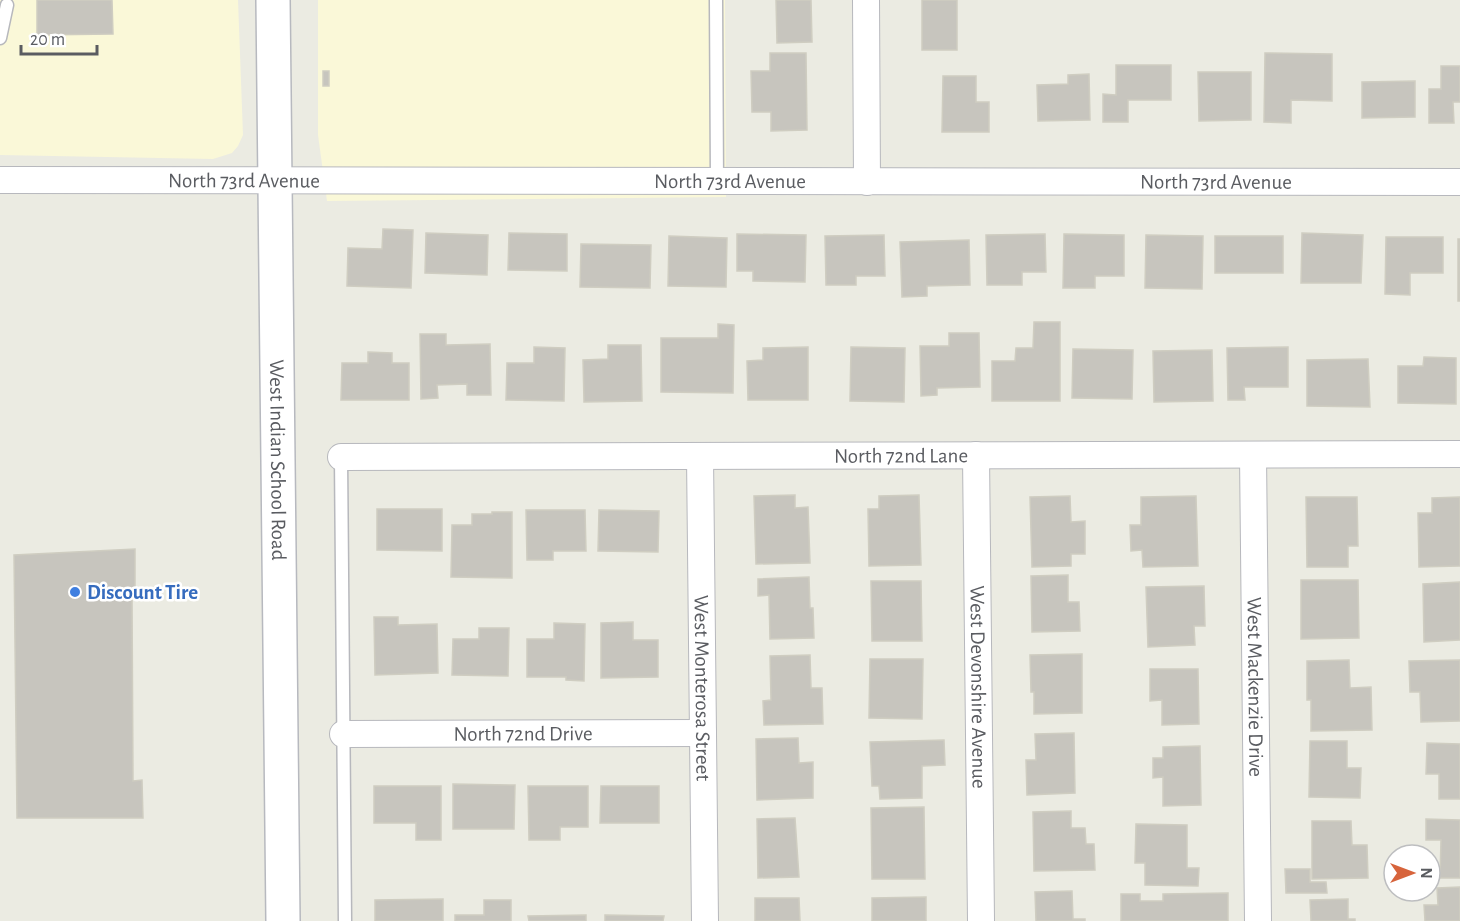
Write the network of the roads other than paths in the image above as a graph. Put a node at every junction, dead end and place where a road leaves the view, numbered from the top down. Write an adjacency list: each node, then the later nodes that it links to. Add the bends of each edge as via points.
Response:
1 (273, 0): 7 (main road, West Indian School Road)
2 (716, 0): 8 (lane)
3 (866, 0): 10 (street)
4 (7, 5): 5 (lane)
5 (0, 38)
6 (0, 180): 7 (street, North 73rd Avenue)
7 (274, 180): 8 (street, North 73rd Avenue); 18 (main road, West Indian School Road)
8 (717, 182): 10 (street, North 73rd Avenue)
9 (1460, 182): 10 (street, North 73rd Avenue)
10 (867, 183)
11 (1252, 454): 12 (street, North 72nd Lane); 13 (street, North 72nd Lane); 22 (street, West Mackenzie Drive)
12 (1460, 454)
13 (976, 455): 14 (street, North 72nd Lane); 21 (street, West Devonshire Avenue)
14 (700, 456): 15 (street, North 72nd Lane); 16 (street, West Monterosa Street)
15 (341, 457): 17 (lane)
16 (703, 733): 17 (street, North 72nd Drive); 20 (street, West Monterosa Street)
17 (343, 734): 19 (lane)
18 (284, 921)
19 (345, 921)
20 (705, 921)
21 (981, 921)
22 (1258, 921)

